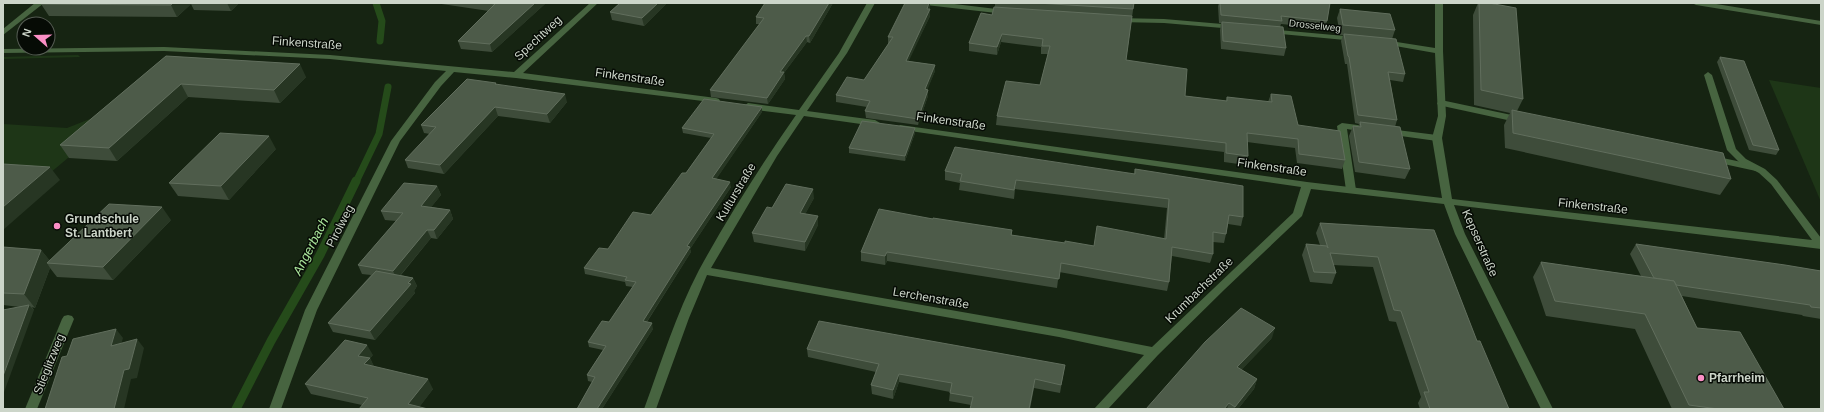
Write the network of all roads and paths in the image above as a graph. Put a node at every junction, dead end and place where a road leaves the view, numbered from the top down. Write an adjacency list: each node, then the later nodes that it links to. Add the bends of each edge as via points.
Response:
1 (40, 3): 12 (street)
2 (594, 3): 19 (street, Spechtweg)
3 (871, 3): 23 (street, Kulturstraße, via 843,53)
4 (926, 3): 7 (street)
5 (1440, 3): 16 (street, Kepserstraße)
6 (1696, 3): 9 (street)
7 (1011, 12)
8 (1110, 19): 10 (street)
9 (1821, 23)
10 (1241, 28)
11 (1264, 30): 13 (street, Drosselweg)
12 (3, 33)
13 (1363, 40)
14 (1379, 42): 16 (street)
15 (3, 51): 17 (street, Finkenstraße, via 116,49 250,52)
16 (1439, 51): 21 (street, Kepserstraße)
17 (453, 68): 19 (street, Finkenstraße); 36 (street, Pirolweg, via 396,141 311,310)
18 (1708, 74): 27 (street, via 1732,150 1743,161)
19 (516, 75): 20 (street, Finkenstraße)
20 (724, 102)
21 (1441, 104): 24 (street); 25 (street, Kepserstraße, via 1442,116)
22 (740, 105): 23 (street, Finkenstraße)
23 (801, 113): 28 (street, Finkenstraße); 32 (street, Kulturstraße)
24 (1532, 122)
25 (1437, 138): 29 (street, via 1342,126); 30 (street, Kepserstraße)
26 (1701, 157): 27 (street)
27 (1756, 168): 31 (street, via 1774,182)
28 (1307, 185): 29 (street, Finkenstraße); 34 (street, Krumbachstraße, via 1298,214)
29 (1351, 190): 30 (street, Finkenstraße)
30 (1448, 202): 31 (street, Finkenstraße); 39 (street, Kepserstraße, via 1460,234)
31 (1821, 245)
32 (704, 271): 34 (street, Lerchenstraße); 37 (street, Kulturstraße, via 683,318)
33 (68, 319): 35 (street, Stieglitzweg)
34 (1154, 352): 38 (street, Krumbachstraße)
35 (31, 409)
36 (275, 409)
37 (650, 409)
38 (1100, 409)
39 (1547, 409)

